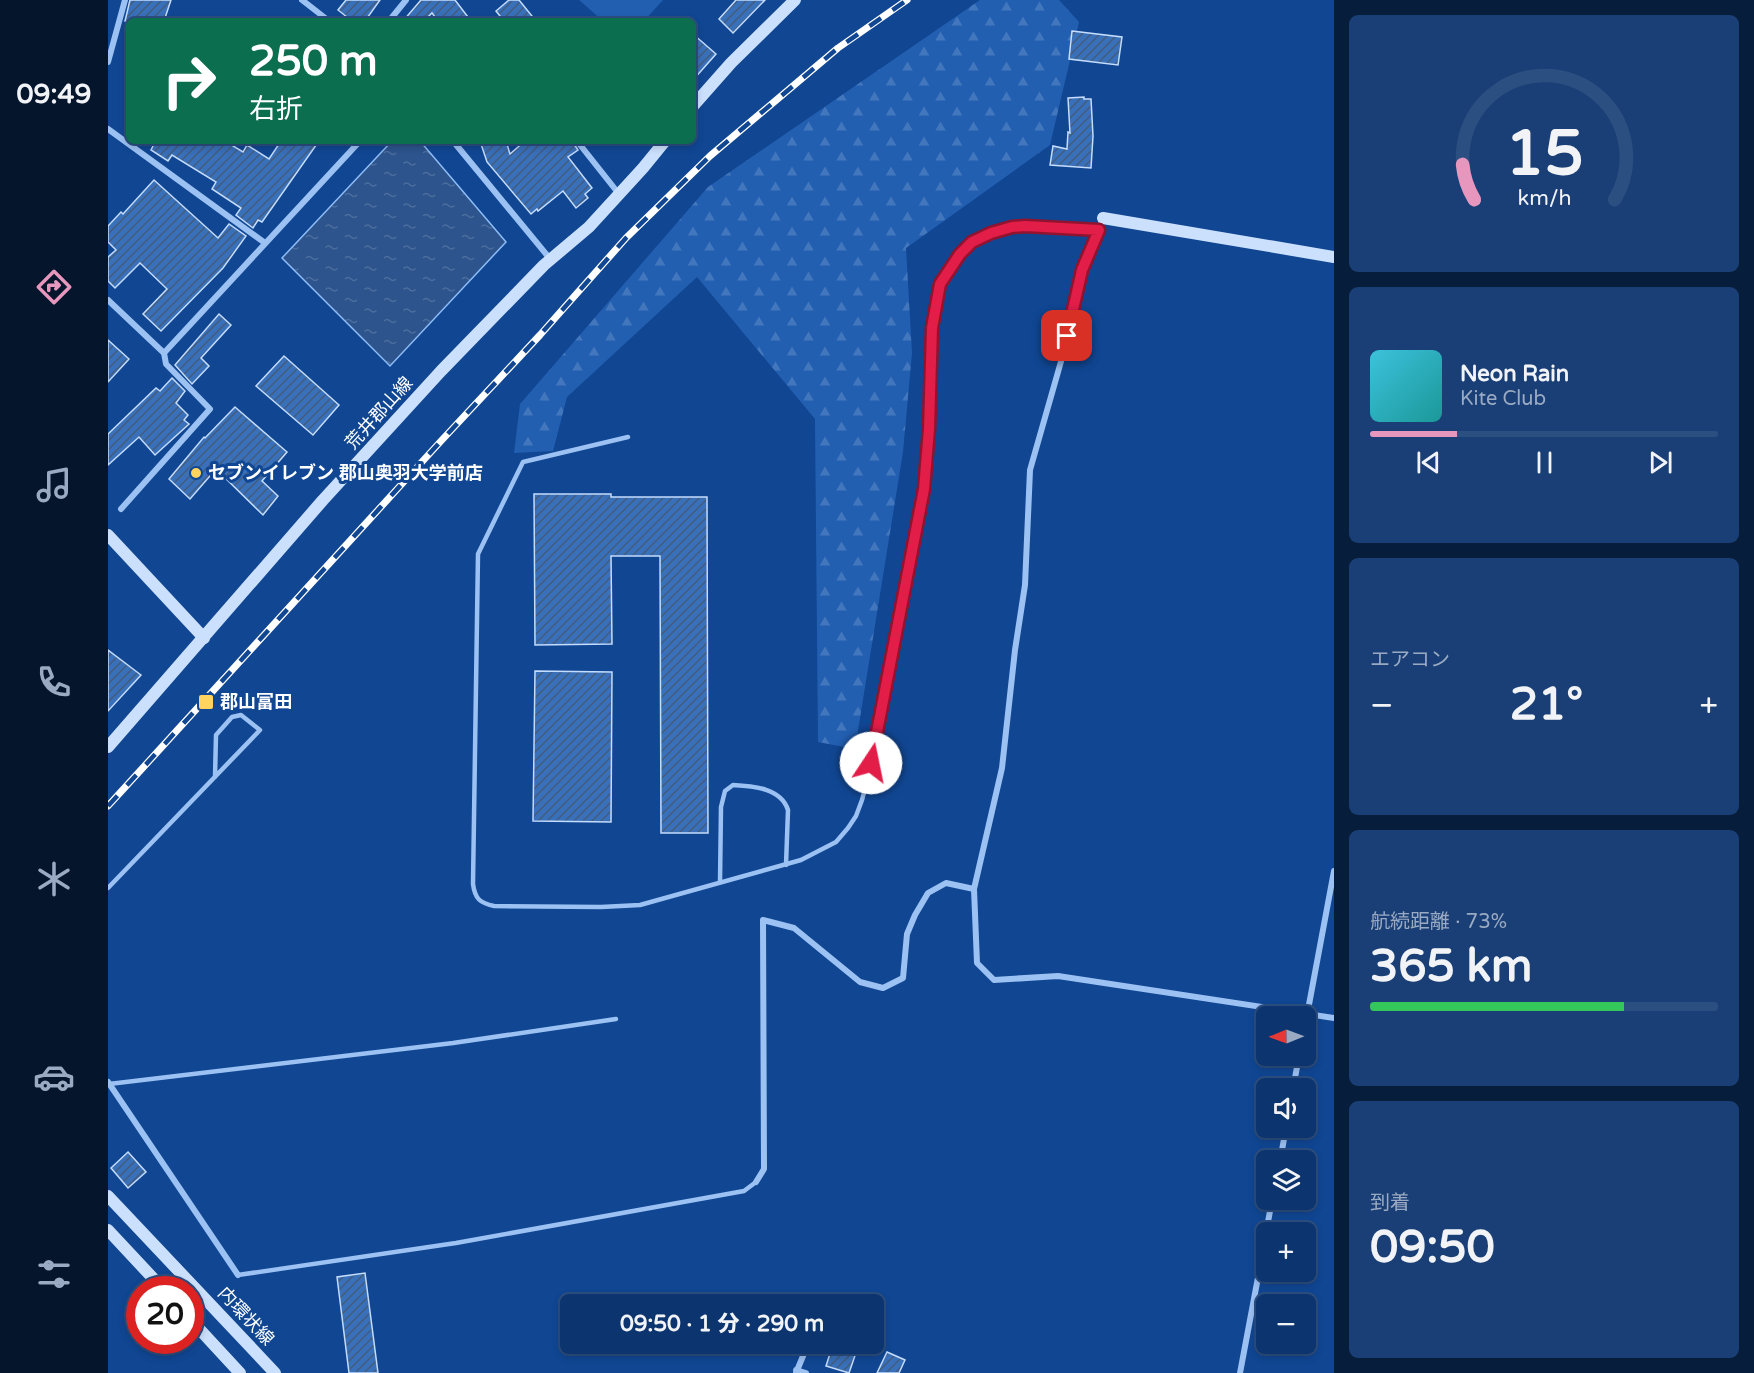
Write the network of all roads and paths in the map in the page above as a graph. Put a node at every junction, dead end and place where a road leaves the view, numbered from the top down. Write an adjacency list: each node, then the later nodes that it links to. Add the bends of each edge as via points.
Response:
1 (125, 0): 7 (street)
2 (302, 0): 5 (street)
3 (406, 0): 6 (street)
4 (795, 0): 8 (main road)
5 (325, 18)
6 (391, 18)
7 (108, 62)
8 (696, 103)
9 (108, 129): 10 (street)
10 (126, 142)
11 (129, 144): 18 (street)
12 (357, 144): 18 (street)
13 (455, 144): 20 (street)
14 (579, 144): 16 (street)
15 (662, 144): 16 (main road, 荒井郡山線)
16 (619, 194): 20 (main road, 荒井郡山線)
17 (1101, 224): 19 (main road); 29 (lane, via 1012,227 991,233 972,242 940,284 932,328 924,489 862,800 856,816 836,842); 33 (street, via 1082,270 1030,470 1025,585 1002,768)
18 (265, 243): 22 (street)
19 (1334, 257)
20 (551, 260): 26 (main road, 荒井郡山線, via 441,371)
21 (108, 300): 22 (street)
22 (164, 353): 24 (street, via 166,364 210,409)
23 (628, 438): 31 (lane, via 522,462 480,548 474,890 482,904 494,906 625,907)
24 (121, 510)
25 (108, 535): 26 (main road)
26 (204, 638): 27 (main road, 荒井郡山線)
27 (108, 747)
28 (215, 777): 28 (lane, via 216,735 232,717 241,715 260,730); 32 (lane)
29 (786, 865): 31 (lane); 31 (lane, via 786,803 766,790 733,785 724,791 721,807)
30 (1334, 871): 35 (street)
31 (720, 882)
32 (108, 888)
33 (974, 889): 34 (street, via 977,963 994,980 1058,976); 40 (street, via 946,883 928,893 907,934 903,978 883,988 860,982 794,928 763,921 764,1168)
34 (1260, 1006)
35 (1308, 1006)
36 (1316, 1015): 37 (street)
37 (1334, 1018)
38 (616, 1019): 39 (lane, via 453,1043)
39 (109, 1083): 43 (street)
40 (756, 1182): 43 (lane, via 744,1191 456,1244)
41 (108, 1196): 50 (main road, 内環状線)
42 (108, 1230): 44 (main road)
43 (238, 1275)
44 (151, 1276)
45 (1257, 1282): 52 (street)
46 (204, 1334): 49 (main road)
47 (804, 1354): 48 (street)
48 (796, 1371): 51 (street)
49 (240, 1373)
50 (274, 1373)
51 (806, 1373)
52 (1240, 1373)

